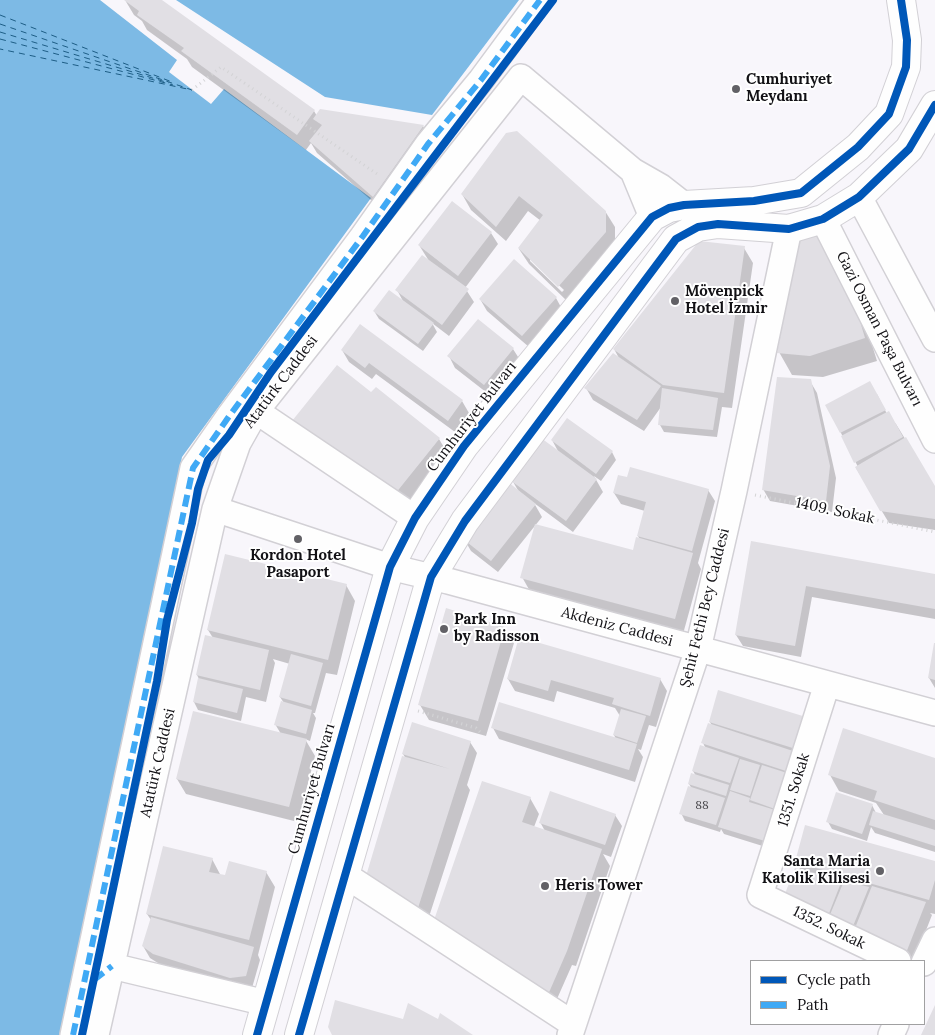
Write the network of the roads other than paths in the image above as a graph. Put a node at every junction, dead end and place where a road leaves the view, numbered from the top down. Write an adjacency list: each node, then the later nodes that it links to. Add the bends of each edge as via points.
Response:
1 (540, 0): 29 (street, via 481,80 428,144 193,468)
2 (901, 0): 6 (main road, Cumhuriyet Bulvarı, via 907,40 906,67 889,114 858,147 801,193)
3 (935, 105): 5 (main road, via 909,149)
4 (633, 171): 6 (street, Atatürk Caddesi); 7 (street, Atatürk Caddesi); 12 (street, Atatürk Caddesi, via 521,77)
5 (859, 197): 8 (main road); 11 (street)
6 (684, 205): 7 (main road, Cumhuriyet Bulvarı)
7 (652, 216): 10 (main road); 15 (main road, Cumhuriyet Bulvarı, via 464,446)
8 (823, 219): 9 (main road); 13 (street, Gazi Osman Paşa Bulvarı)
9 (789, 229): 10 (main road, via 718,224 698,227); 18 (street, Şehit Fethi Bey Caddesi)
10 (676, 239): 17 (main road, via 465,521)
11 (935, 339)
12 (256, 411): 14 (street, Atatürk Caddesi, via 238,443); 15 (street)
13 (935, 440)
14 (215, 509): 16 (street, Akdeniz Caddesi); 26 (street, Atatürk Caddesi)
15 (416, 518): 16 (main road, Cumhuriyet Bulvarı)
16 (390, 567): 17 (street, Akdeniz Caddesi); 27 (main road, Cumhuriyet Bulvarı)
17 (431, 576): 18 (street, Akdeniz Caddesi); 21 (main road)
18 (698, 649): 19 (street, Akdeniz Caddesi); 28 (street, Şehit Fethi Bey Caddesi)
19 (827, 684): 20 (street, Akdeniz Caddesi); 22 (street, 1351. Sokak)
20 (935, 713)
21 (345, 875): 28 (street); 32 (main road)
22 (760, 895): 24 (street, 1352. Sokak)
23 (935, 940): 25 (street)
24 (896, 960)
25 (925, 961)
26 (112, 966): 27 (street); 30 (street, Atatürk Caddesi)
27 (266, 1003): 31 (main road, Cumhuriyet Bulvarı)
28 (572, 1030)
29 (73, 1035)
30 (96, 1035)
31 (257, 1035)
32 (299, 1035)

